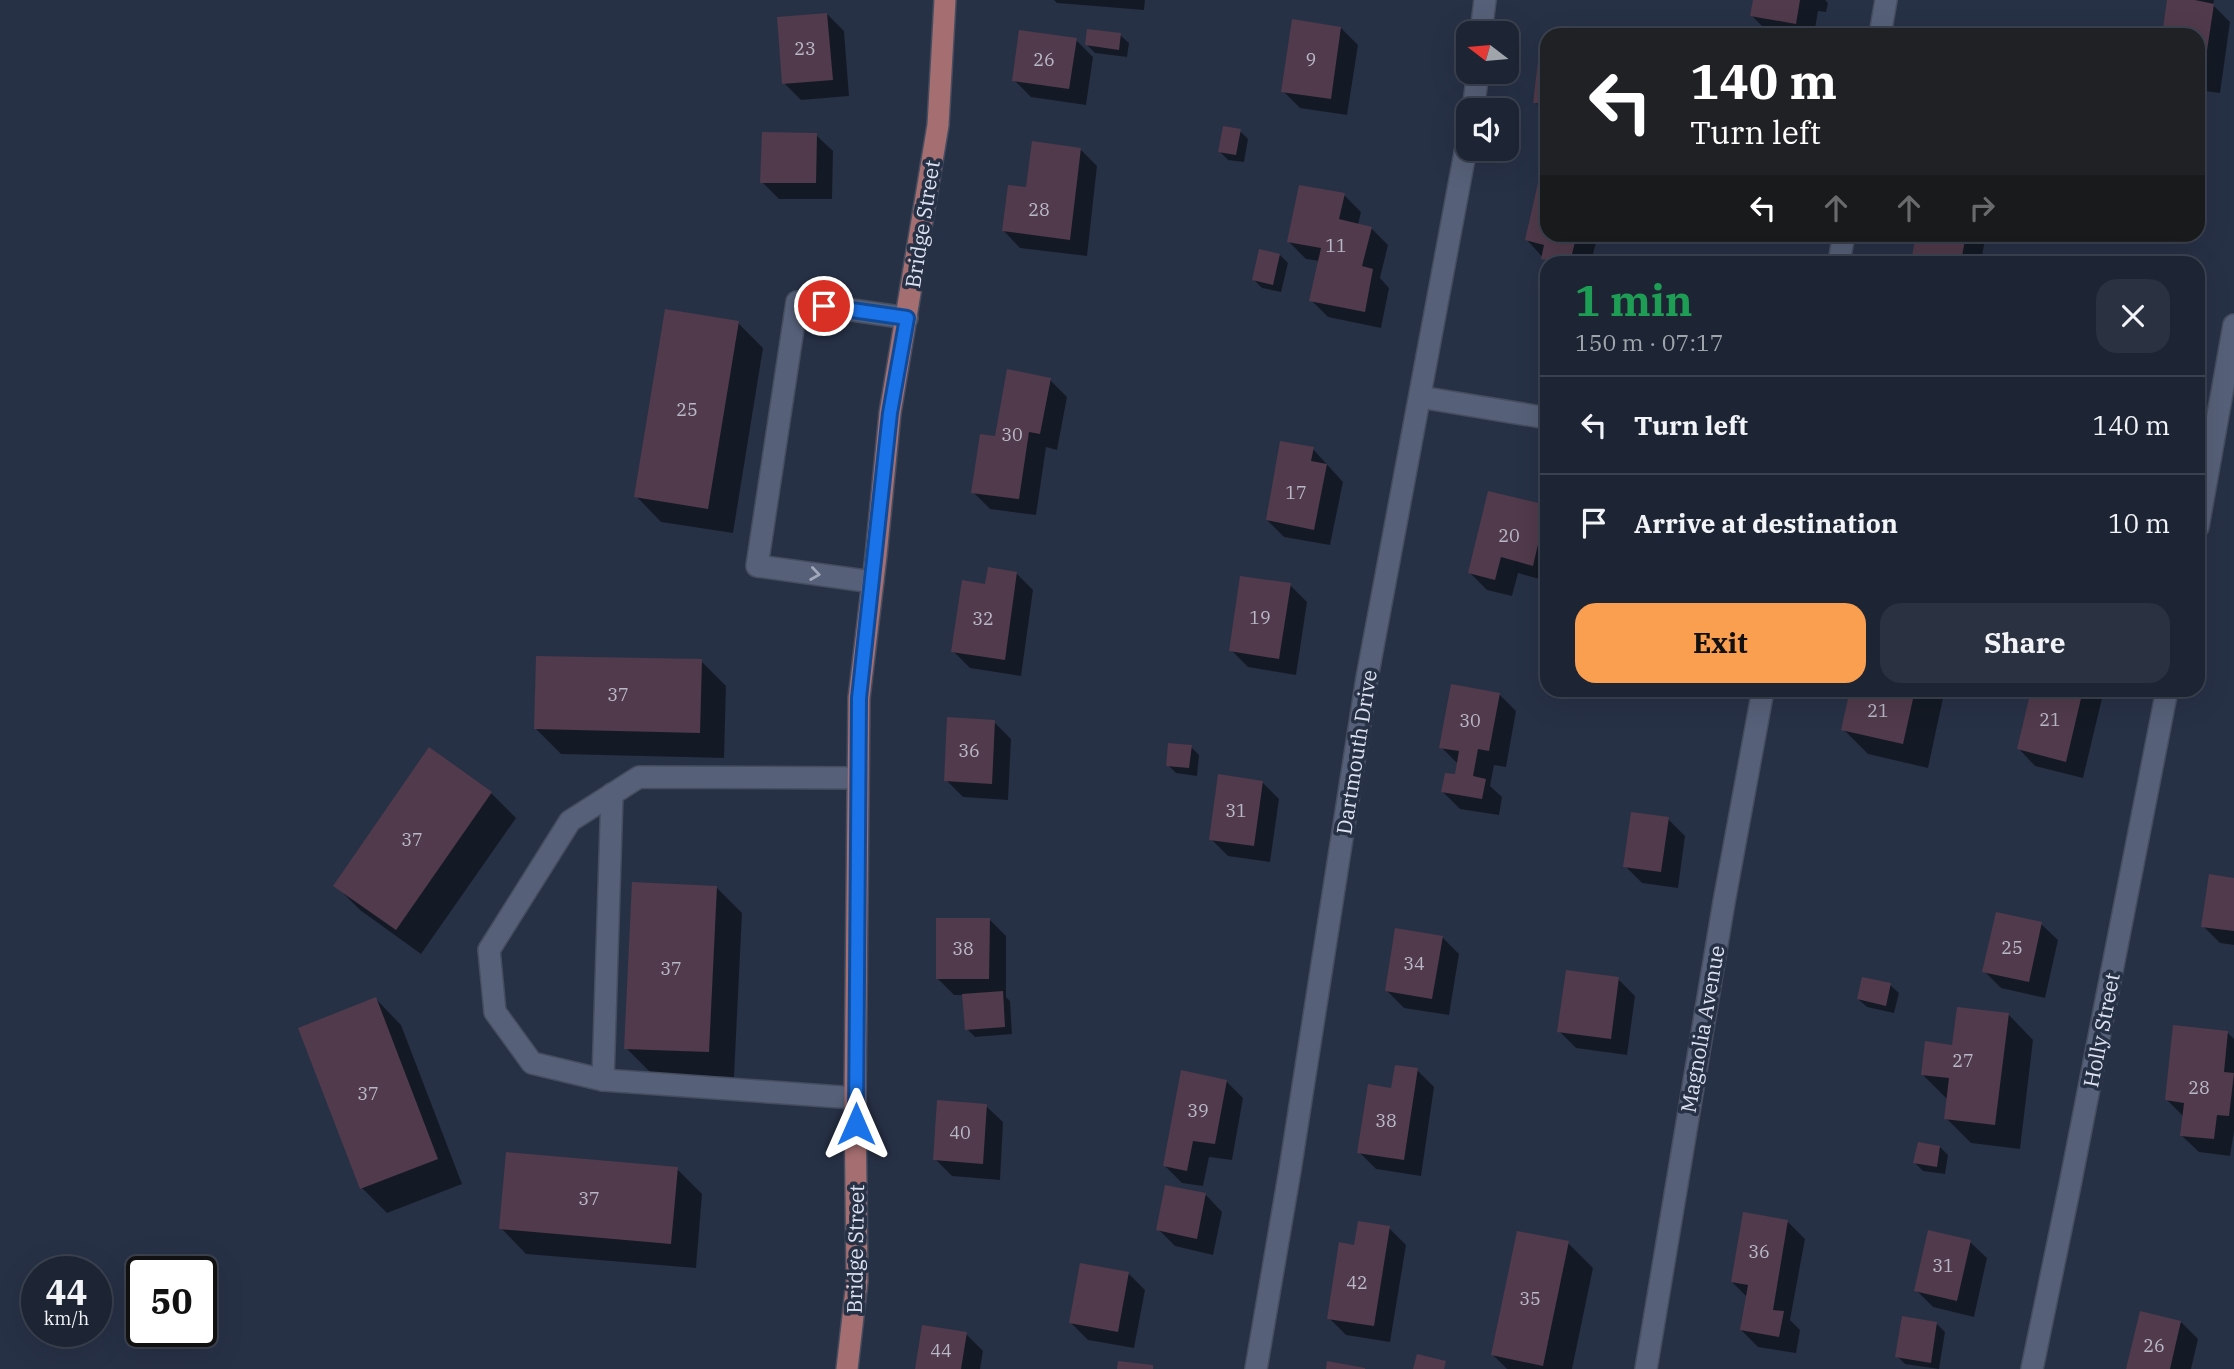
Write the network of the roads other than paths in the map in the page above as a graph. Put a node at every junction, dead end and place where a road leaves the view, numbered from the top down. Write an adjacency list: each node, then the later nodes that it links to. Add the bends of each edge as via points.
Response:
1 (945, 0): 7 (main road, Bridge Street, via 938,125)
2 (1485, 0): 4 (street)
3 (1886, 0): 5 (street)
4 (1482, 21)
5 (1881, 28)
6 (1464, 161): 9 (street, Dartmouth Drive)
7 (907, 318): 12 (main road, Bridge Street, via 890,413); 12 (street, one-way to 12, via 797,302 757,566)
8 (2234, 326): 11 (street)
9 (1420, 397): 10 (street); 20 (street, Dartmouth Drive, via 1367,678)
10 (1540, 417)
11 (2205, 488)
12 (873, 582): 15 (main road, Bridge Street, via 859,698)
13 (1762, 697): 21 (street, Magnolia Avenue)
14 (2166, 697): 22 (street, Holly Street)
15 (858, 778): 16 (street, via 639,777); 18 (main road, Bridge Street)
16 (612, 794): 17 (street); 17 (street, via 570,821 489,950 495,1012 532,1063)
17 (603, 1080): 18 (street)
18 (855, 1098): 19 (main road, Bridge Street, via 857,1281)
19 (847, 1369)
20 (1256, 1369)
21 (1646, 1369)
22 (2032, 1369)

